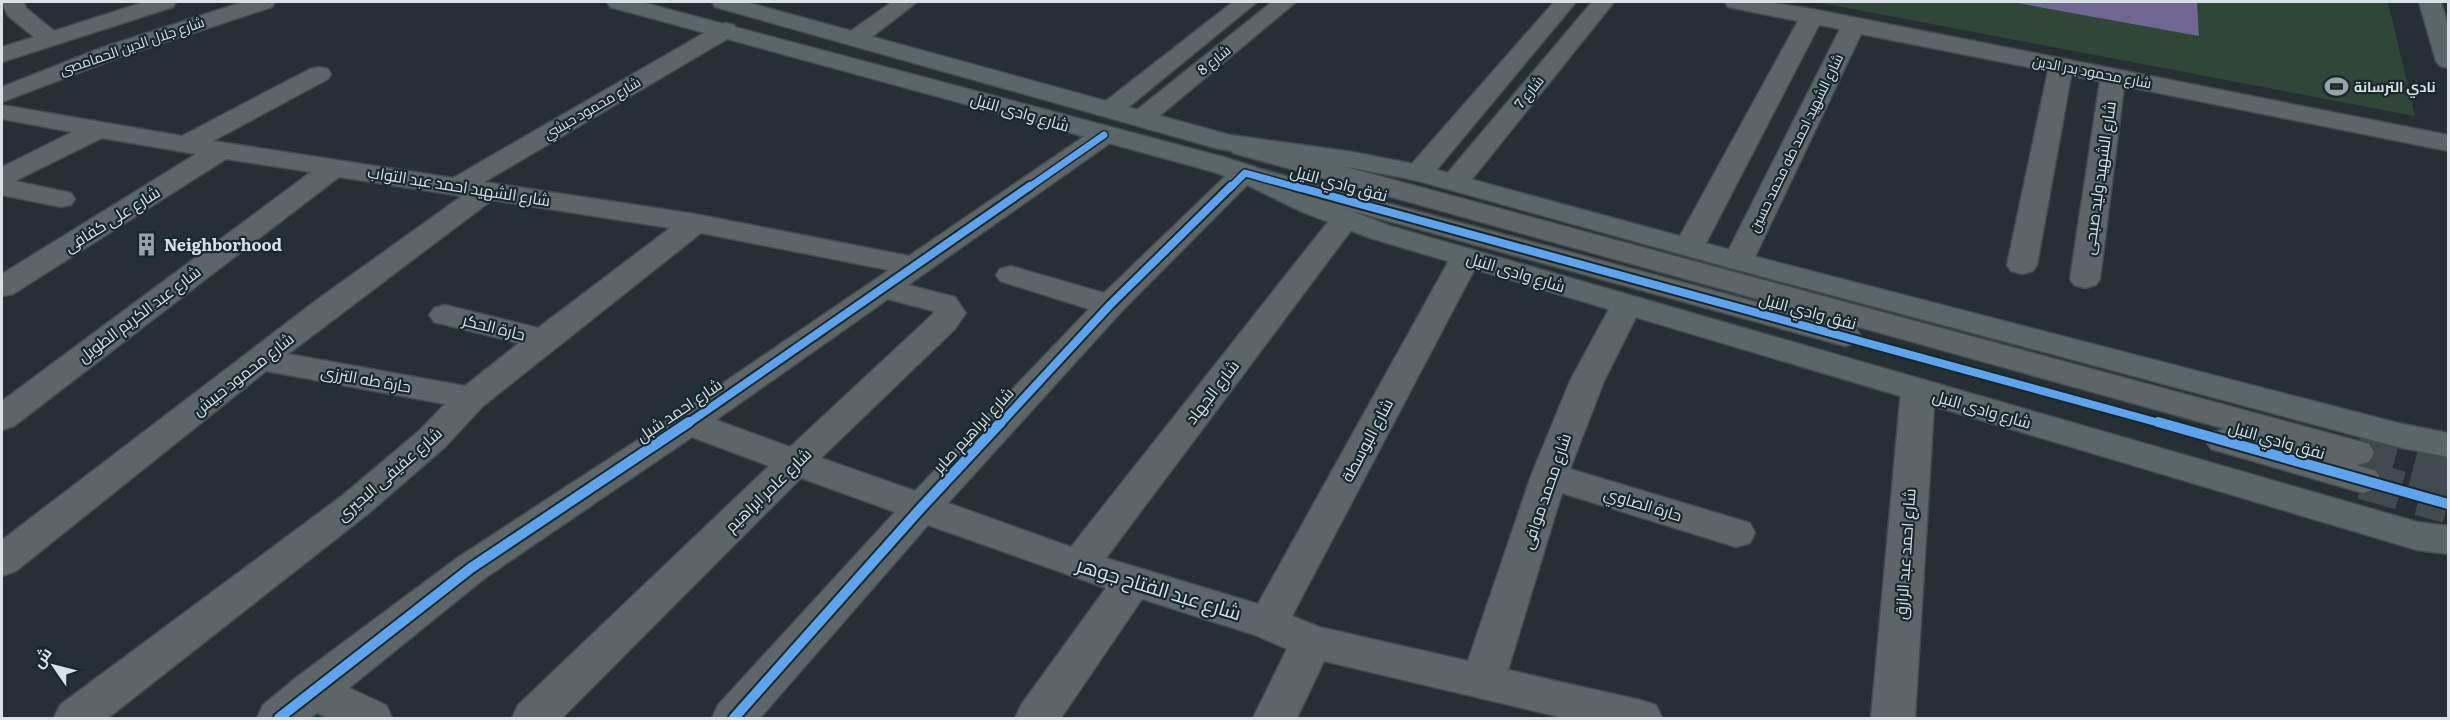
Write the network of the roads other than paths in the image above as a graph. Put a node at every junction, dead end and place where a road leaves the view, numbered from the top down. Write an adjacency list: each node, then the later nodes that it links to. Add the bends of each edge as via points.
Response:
1 (13, 2): 16 (street, via 16,11)
2 (165, 2): 16 (street, شارع جلال الدين الحمامصى)
3 (264, 2): 23 (street, شارع جلال الدين الحمامصى, via 109,53)
4 (618, 2): 15 (main road, شارع وادى النيل)
5 (723, 2): 17 (main road, شارع وادى النيل)
6 (906, 2): 17 (street)
7 (1246, 2): 26 (street, شارع 8)
8 (1285, 2): 25 (street, شارع 8)
9 (1565, 2): 33 (street, شارع 7)
10 (1603, 2): 35 (street, شارع 7)
11 (1736, 2): 13 (street, شارع محمود بدر الدين)
12 (2430, 2): 19 (main road)
13 (1812, 16): 14 (street, شارع محمود بدر الدين); 41 (street)
14 (1854, 25): 20 (street, شارع محمود بدر الدين); 43 (street, شارع الشهيد احمد طه محمد حسين)
15 (726, 30): 26 (main road, شارع وادى النيل); 37 (street, شارع محمود حبشي)
16 (49, 38): 18 (street, شارع جلال الدين الحمامصى)
17 (856, 38): 26 (main road, شارع وادى النيل)
18 (2, 55)
19 (2448, 61)
20 (2061, 66): 22 (street, شارع محمود بدر الدين); 44 (street)
21 (319, 74): 29 (street)
22 (2113, 77): 28 (street, شارع محمود بدر الدين); 47 (street, شارع الشهيد وليد صبحى)
23 (2, 95)
24 (2, 112): 27 (street, شارع الشهيد احمد عبد التواب)
25 (1142, 118): 26 (main road, شارع وادى النيل); 31 (main road, شارع وادى النيل)
26 (1107, 122): 31 (main road, شارع وادى النيل); 45 (street, شارع احمد شبل)
27 (99, 129): 29 (street, شارع الشهيد احمد عبد التواب); 34 (street)
28 (2448, 143)
29 (186, 145): 30 (street, شارع الشهيد احمد عبد التواب)
30 (222, 150): 32 (street, شارع الشهيد احمد عبد التواب); 48 (street, شارع على كفافى)
31 (1237, 158): 33 (main road, شارع وادى النيل, via 1353,160); 39 (main road, شارع وادى النيل); 50 (street, شارع ابراهيم صابر); 63 (street, نفق وادي النيل, via 2176,427)
32 (335, 167): 37 (street, شارع الشهيد احمد عبد التواب); 57 (street, شارع عبد الكريم الطويل)
33 (1419, 173): 35 (main road, شارع وادى النيل)
34 (2, 177)
35 (1455, 182): 41 (main road, شارع وادى النيل)
36 (2, 186): 38 (street)
37 (473, 188): 40 (street, شارع الشهيد احمد عبد التواب); 54 (street, شارع محمود حبيش)
38 (61, 199)
39 (1345, 219): 42 (main road, شارع وادى النيل); 69 (street, شارع الجهاد)
40 (695, 223): 45 (street, شارع الشهيد احمد عبد التواب); 53 (street, شارع عفيفى البحيرى)
41 (1689, 247): 43 (main road, شارع وادى النيل)
42 (1466, 257): 51 (main road, شارع وادى النيل); 71 (street, شارع البوسطة)
43 (1738, 261): 59 (main road, شارع وادى النيل)
44 (2022, 265)
45 (915, 266): 49 (street, شارع احمد شبل)
46 (1011, 275): 50 (street)
47 (2085, 279)
48 (2, 287)
49 (884, 288): 58 (street, شارع احمد شبل); 62 (street, شارع عامر ابراهيم, via 944,304 950,313)
50 (1110, 305): 65 (street, شارع ابراهيم صابر)
51 (1626, 305): 55 (main road, شارع وادى النيل); 64 (street, شارع محمد موافى, via 1587,381)
52 (445, 315): 53 (street, حارة الحكر)
53 (544, 339): 56 (street, شارع عفيفى البحيرى)
54 (261, 360): 56 (street, حارة طه الترزى); 68 (street, شارع محمود حبيش)
55 (1918, 390): 67 (main road, شارع وادى النيل); 84 (street, شارع احمد عبد الرازق)
56 (471, 399): 76 (street, شارع عفيفى البحيرى, via 432,439 356,504)
57 (2, 418)
58 (688, 423): 62 (street, شارع عبد الفتاح جوهر); 74 (street, شارع احمد شبل, via 471,568)
59 (2398, 435): 60 (main road, شارع وادى النيل); 61 (main road)
60 (2448, 445)
61 (2448, 459)
62 (795, 462): 65 (street, شارع عبد الفتاح جوهر); 79 (street, شارع عامر ابراهيم)
63 (2360, 467)
64 (1550, 476): 66 (street, حارة الصاوي); 73 (street, شارع محمد موافى)
65 (921, 508): 69 (street, شارع عبد الفتاح جوهر); 80 (street, شارع ابراهيم صابر)
66 (1736, 533)
67 (2433, 538)
68 (10, 546)
69 (1079, 565): 70 (street, شارع عبد الفتاح جوهر)
70 (1132, 582): 71 (street, شارع عبد الفتاح جوهر); 81 (street)
71 (1268, 623): 72 (street, شارع عبد الفتاح جوهر)
72 (1312, 642): 73 (street, شارع عبد الفتاح جوهر); 82 (street)
73 (1482, 683): 75 (street, شارع عبد الفتاح جوهر)
74 (312, 690): 77 (street, شارع احمد شبل); 78 (street)
75 (1560, 709): 83 (street, شارع عبد الفتاح جوهر)
76 (76, 718)
77 (279, 718)
78 (370, 718)
79 (534, 718)
80 (734, 718)
81 (1037, 718)
82 (1275, 718)
83 (1640, 718)
84 (1893, 718)

